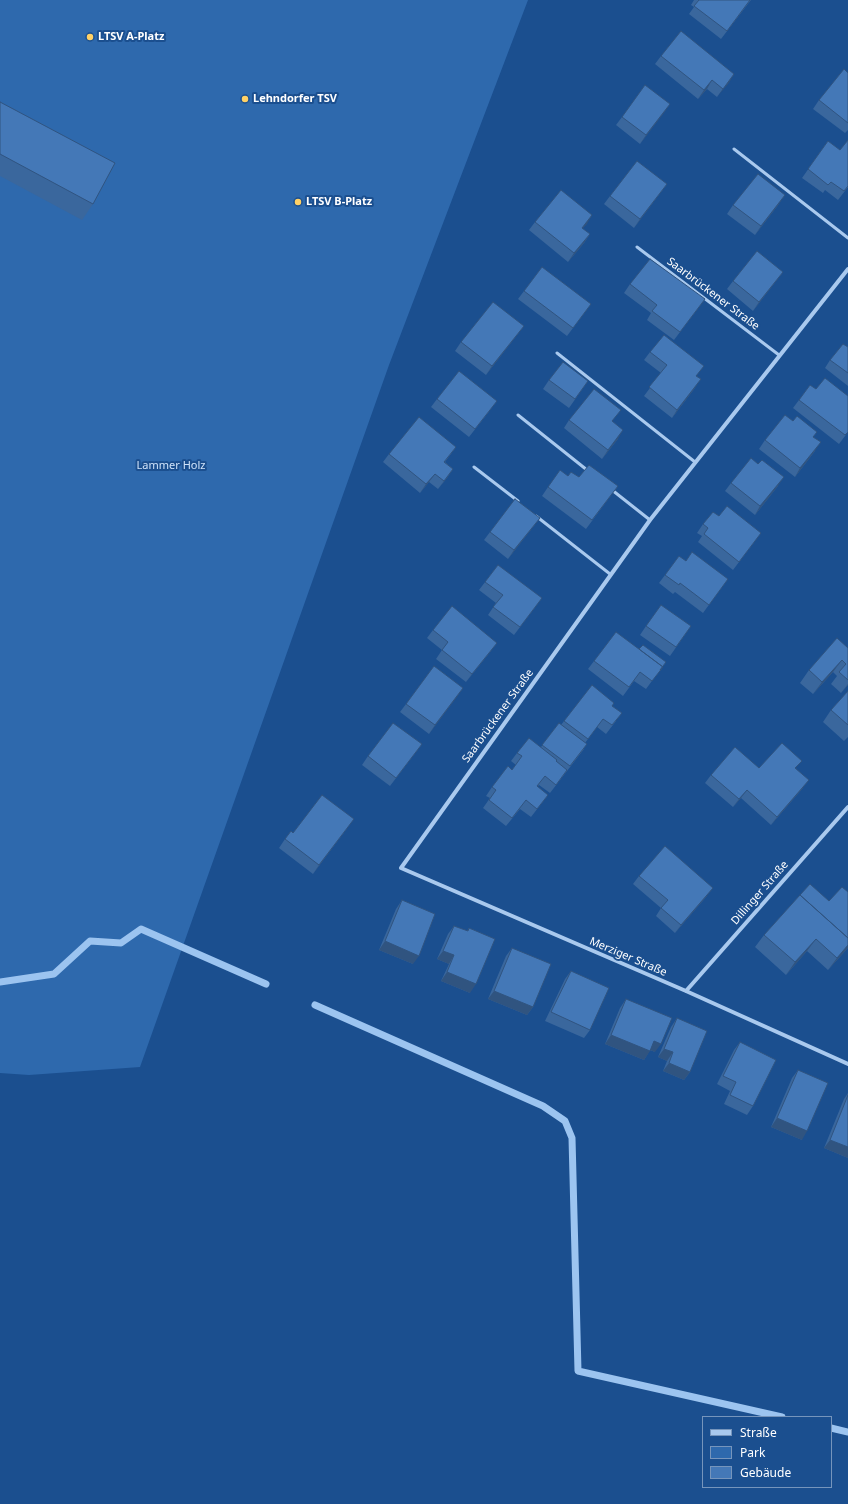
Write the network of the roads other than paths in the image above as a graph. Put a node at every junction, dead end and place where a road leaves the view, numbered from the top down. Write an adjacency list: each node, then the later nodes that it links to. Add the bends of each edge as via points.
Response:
1 (734, 149): 2 (lane)
2 (848, 238)
3 (637, 247): 6 (lane, Saarbrückener Straße)
4 (848, 268): 6 (street, Saarbrückener Straße)
5 (557, 353): 8 (lane)
6 (779, 355): 8 (street, Saarbrückener Straße)
7 (518, 415): 10 (lane)
8 (696, 462): 14 (street, Saarbrückener Straße)
9 (474, 468): 12 (lane)
10 (590, 472)
11 (608, 486): 14 (lane)
12 (524, 506)
13 (530, 511): 15 (lane)
14 (650, 520): 15 (street, Saarbrückener Straße)
15 (610, 574): 17 (street, Saarbrückener Straße)
16 (848, 806): 18 (street, Dillinger Straße)
17 (400, 868): 18 (street, Merziger Straße)
18 (686, 991): 19 (street, Merziger Straße)
19 (848, 1064)

